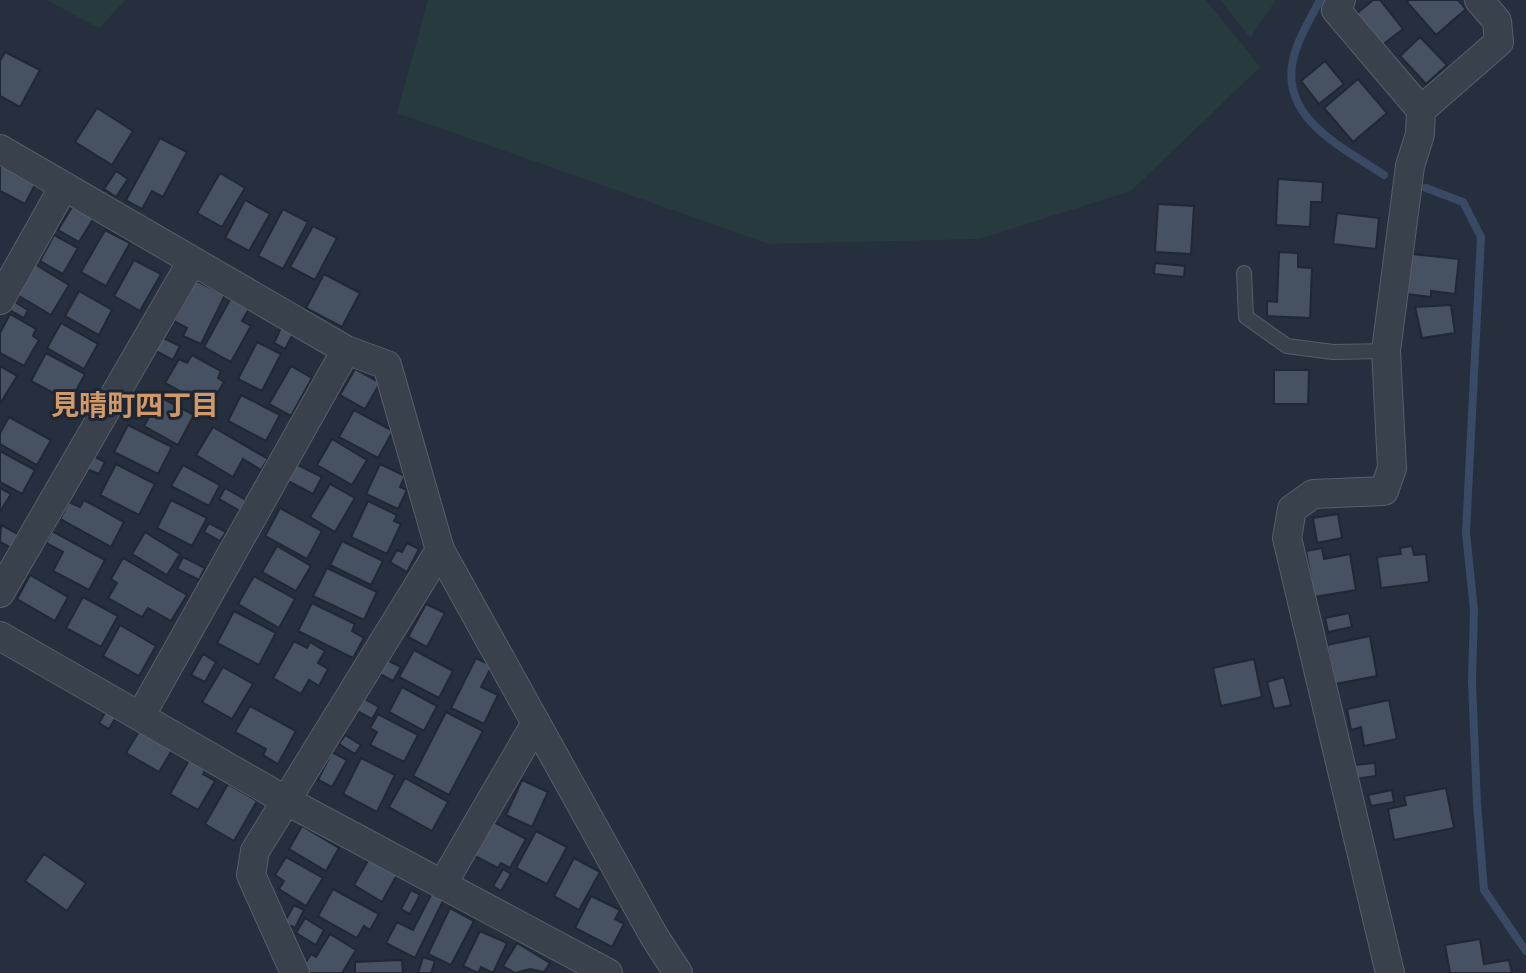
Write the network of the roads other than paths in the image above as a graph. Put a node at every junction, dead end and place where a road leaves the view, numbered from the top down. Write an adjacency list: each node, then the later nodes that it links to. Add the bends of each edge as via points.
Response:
1 (1341, 0): 3 (street, via 1336,10)
2 (1479, 0): 3 (street, via 1497,21 1499,42)
3 (1421, 110): 10 (street)
4 (0, 149): 5 (street)
5 (64, 186): 6 (street); 8 (street)
6 (191, 263): 9 (street); 12 (street)
7 (1244, 273): 10 (lane, via 1246,317 1287,346 1333,352)
8 (0, 300)
9 (346, 350): 11 (street, via 387,365); 14 (street)
10 (1386, 351): 21 (street, via 1392,468 1384,491 1313,494 1292,509 1287,538)
11 (440, 550): 15 (street); 16 (street)
12 (0, 593)
13 (0, 636): 14 (street)
14 (141, 715): 16 (street)
15 (536, 723): 17 (street); 20 (street)
16 (285, 800): 17 (street); 18 (street, via 255,851 251,875)
17 (442, 885): 19 (street)
18 (295, 973)
19 (608, 973)
20 (678, 973)
21 (1390, 973)

